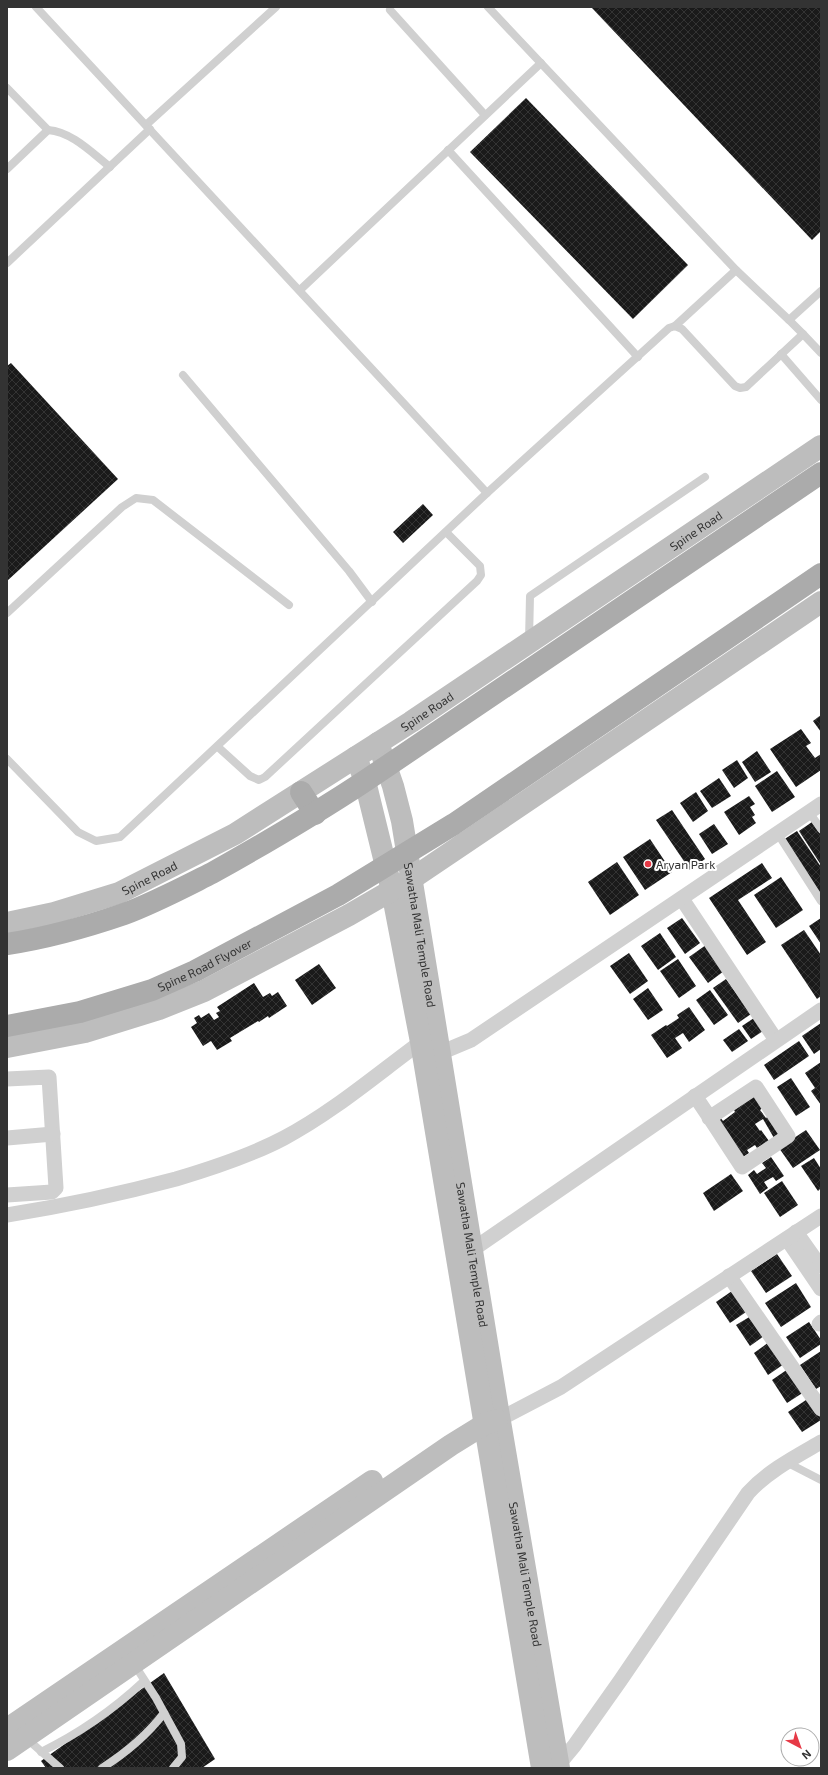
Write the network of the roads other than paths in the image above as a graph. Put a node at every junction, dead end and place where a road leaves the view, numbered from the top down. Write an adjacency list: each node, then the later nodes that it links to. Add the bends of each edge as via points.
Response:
1 (36, 7): 8 (lane)
2 (276, 7): 8 (lane)
3 (488, 7): 5 (lane)
4 (390, 10): 7 (lane)
5 (540, 63): 7 (lane); 14 (lane)
6 (7, 88): 9 (lane)
7 (485, 115): 10 (lane)
8 (148, 127): 11 (lane); 15 (lane)
9 (48, 130): 11 (lane, via 58,131 75,139); 12 (lane)
10 (448, 150): 15 (lane); 22 (lane)
11 (110, 167): 13 (lane)
12 (7, 169)
13 (7, 263)
14 (736, 270): 17 (lane); 18 (lane)
15 (300, 290): 28 (lane)
16 (821, 291): 17 (lane)
17 (789, 320): 19 (lane)
18 (675, 326): 21 (lane, via 682,329 735,386 740,388 746,387); 22 (lane, via 669,328)
19 (803, 334): 20 (lane); 21 (lane)
20 (821, 353)
21 (781, 354): 24 (lane)
22 (638, 357): 28 (lane)
23 (183, 375): 31 (lane, via 349,571)
24 (821, 400)
25 (821, 446): 35 (street, Spine Road)
26 (821, 473): 40 (main road, Spine Road)
27 (705, 477): 35 (lane, via 530,596)
28 (487, 493): 29 (lane)
29 (446, 532): 31 (lane); 37 (lane, via 480,566 481,575 472,587 265,777 259,780 250,776)
30 (821, 574): 47 (main road, via 454,824)
31 (372, 602): 37 (lane)
32 (821, 602): 49 (street)
33 (289, 605): 34 (lane, via 153,500 136,498 122,507)
34 (7, 614)
35 (528, 643): 36 (street, Spine Road)
36 (378, 743): 38 (street, Spine Road); 40 (street, Sawatha Mali Temple Road)
37 (218, 746): 39 (lane, via 120,837 96,841 78,832)
38 (356, 757): 41 (street, Sawatha Mali Temple Road); 42 (street, Spine Road)
39 (7, 759)
40 (386, 767): 41 (main road, Spine Road); 47 (street, Sawatha Mali Temple Road)
41 (365, 781): 44 (main road); 48 (street, Sawatha Mali Temple Road)
42 (301, 792): 44 (main road); 53 (street, Spine Road, via 235,834 119,893 54,913)
43 (815, 808): 45 (lane); 46 (street)
44 (315, 814): 54 (main road, via 187,886 125,913 60,934)
45 (821, 830)
46 (778, 834): 51 (street); 52 (lane)
47 (408, 852): 48 (main road); 49 (street, Sawatha Mali Temple Road)
48 (386, 866): 50 (street, Sawatha Mali Temple Road); 56 (main road, Spine Road Flyover, via 264,935 152,990 80,1012)
49 (412, 878): 50 (street); 60 (street, Sawatha Mali Temple Road)
50 (392, 891): 58 (street, Sawatha Mali Temple Road); 59 (street, via 204,990 160,1009 85,1032)
51 (682, 899): 57 (street); 60 (street, via 471,1040)
52 (821, 901)
53 (7, 923)
54 (7, 944)
55 (821, 1010): 57 (street)
56 (7, 1026)
57 (776, 1040): 62 (street)
58 (421, 1042): 67 (street, via 327,1112 284,1138 241,1158 132,1191); 75 (street, Sawatha Mali Temple Road)
59 (7, 1047)
60 (440, 1053): 70 (street, Sawatha Mali Temple Road)
61 (7, 1079): 64 (street, via 49,1077)
62 (695, 1096): 63 (street); 70 (street)
63 (709, 1118): 63 (street, via 742,1167 788,1136 756,1087)
64 (53, 1134): 65 (street); 66 (street, via 55,1190)
65 (7, 1138)
66 (7, 1196)
67 (7, 1215)
68 (821, 1216): 69 (street)
69 (792, 1235): 71 (street); 72 (street); 73 (street)
70 (472, 1250): 75 (street, Sawatha Mali Temple Road)
71 (820, 1266)
72 (728, 1276): 74 (street); 75 (street, via 561,1387)
73 (821, 1288)
74 (821, 1408)
75 (491, 1414): 79 (street); 83 (street, Sawatha Mali Temple Road)
76 (821, 1442): 77 (street)
77 (786, 1462): 78 (lane); 83 (street, via 758,1482 748,1493 574,1746)
78 (821, 1480)
79 (134, 1664): 80 (lane); 81 (street)
80 (164, 1713): 85 (lane, via 138,1740); 86 (lane, via 181,1744 182,1758)
81 (22, 1735): 82 (street); 84 (lane)
82 (7, 1750)
83 (553, 1767)
84 (60, 1768)
85 (102, 1768)
86 (173, 1768)

